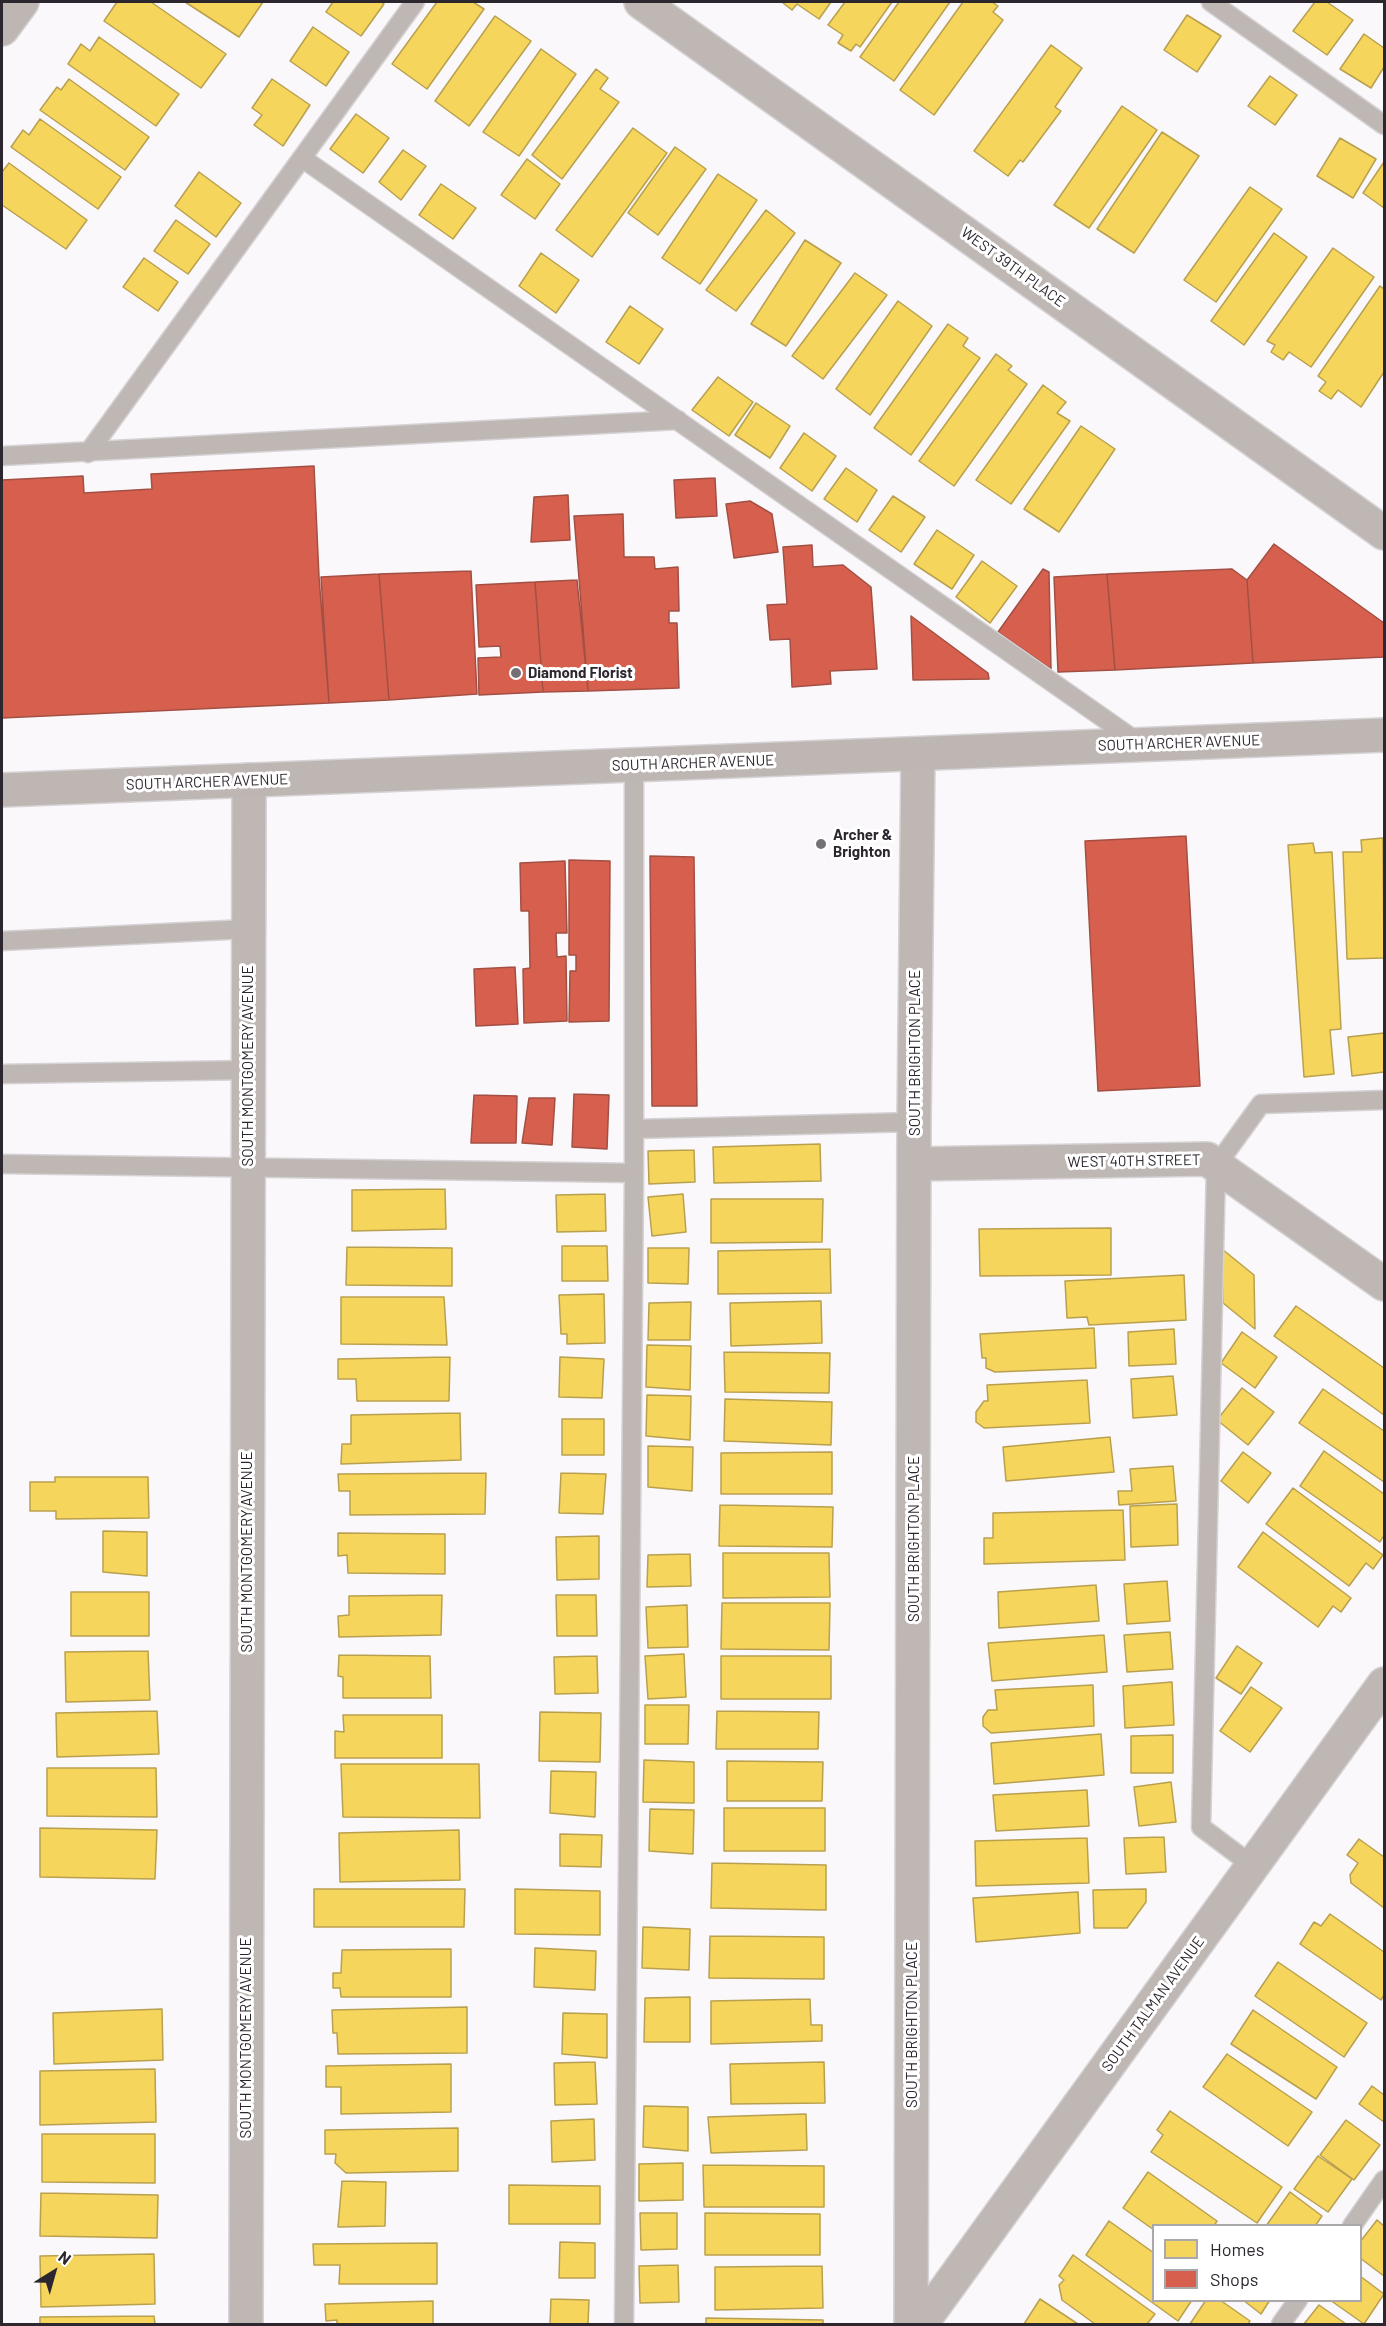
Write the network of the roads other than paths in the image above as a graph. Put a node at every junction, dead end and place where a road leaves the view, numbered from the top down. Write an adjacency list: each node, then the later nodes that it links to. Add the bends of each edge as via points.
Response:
1 (22, 2): 5 (main road)
2 (415, 2): 7 (lane)
3 (641, 2): 11 (street, WEST 39TH PLACE)
4 (1211, 2): 6 (lane)
5 (2, 29)
6 (1384, 125)
7 (302, 158): 8 (lane); 9 (lane)
8 (678, 420): 9 (lane); 13 (lane)
9 (88, 453): 10 (lane)
10 (2, 456)
11 (1384, 533)
12 (1384, 735): 13 (main road, SOUTH ARCHER AVENUE)
13 (1141, 745): 14 (main road, SOUTH ARCHER AVENUE)
14 (918, 754): 15 (main road, SOUTH ARCHER AVENUE); 23 (street, SOUTH BRIGHTON PLACE)
15 (634, 765): 16 (main road, SOUTH ARCHER AVENUE); 24 (lane)
16 (249, 780): 17 (main road, SOUTH ARCHER AVENUE); 18 (street, SOUTH MONTGOMERY AVENUE)
17 (2, 790)
18 (248, 929): 19 (lane); 20 (street, SOUTH MONTGOMERY AVENUE)
19 (2, 941)
20 (248, 1070): 21 (lane); 28 (street, SOUTH MONTGOMERY AVENUE)
21 (2, 1074)
22 (1384, 1100): 27 (lane, via 1261,1104)
23 (914, 1122): 24 (lane); 26 (street, SOUTH BRIGHTON PLACE)
24 (634, 1129): 29 (lane)
25 (2, 1164): 28 (lane)
26 (915, 1164): 27 (street, WEST 40TH STREET, via 1207,1159); 38 (street, SOUTH BRIGHTON PLACE)
27 (1216, 1166): 30 (street, WEST 40TH STREET); 32 (lane, via 1201,1827)
28 (248, 1167): 29 (lane); 36 (street, SOUTH MONTGOMERY AVENUE)
29 (634, 1173): 37 (lane)
30 (1384, 1284)
31 (1384, 1684): 32 (street, SOUTH TALMAN AVENUE)
32 (1252, 1866): 39 (street, SOUTH TALMAN AVENUE)
33 (1384, 2180): 34 (lane)
34 (1353, 2224)
35 (1297, 2302): 40 (lane)
36 (246, 2325)
37 (624, 2325)
38 (911, 2325)
39 (921, 2325)
40 (1281, 2325)

